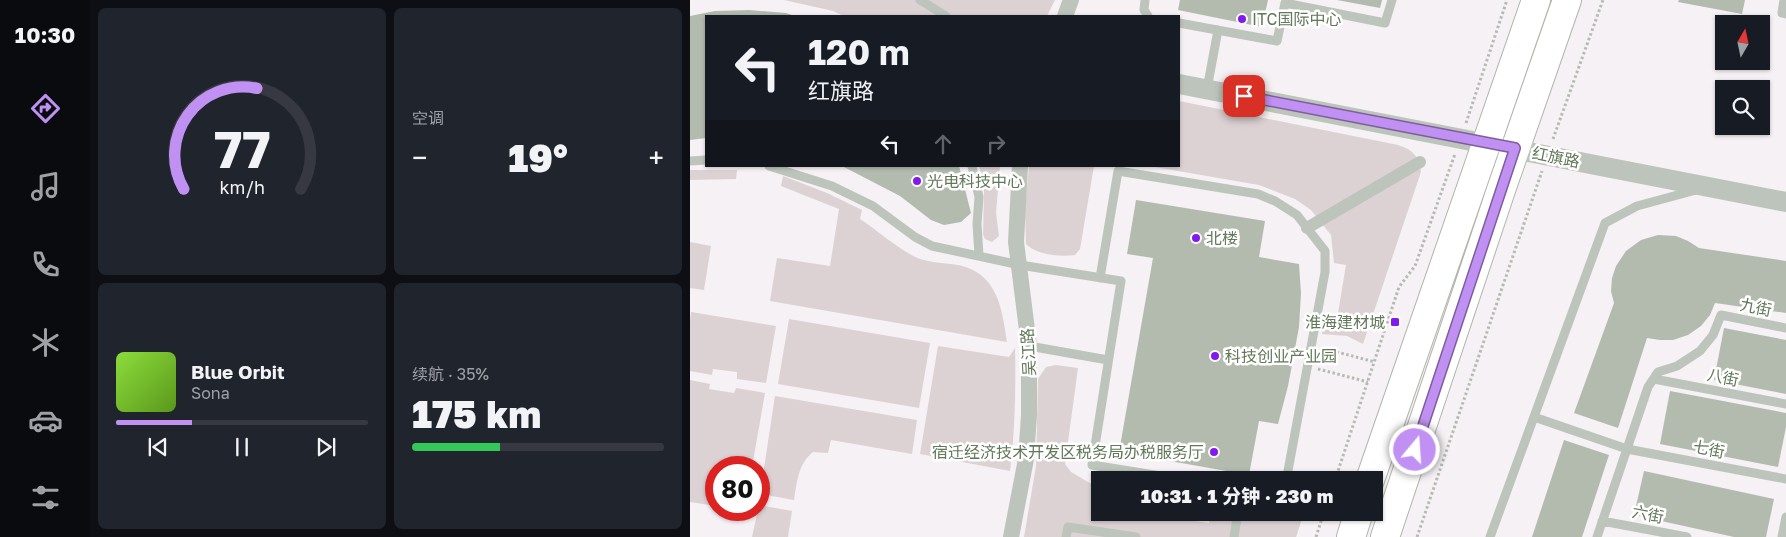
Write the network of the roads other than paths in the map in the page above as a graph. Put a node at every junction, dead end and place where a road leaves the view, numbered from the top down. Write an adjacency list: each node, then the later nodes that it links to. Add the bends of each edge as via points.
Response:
1 (920, 0): 9 (lane)
2 (1072, 0): 10 (street)
3 (1145, 0): 11 (lane, via 1144,10)
4 (1392, 0): 13 (lane, via 1385,23 1286,3 1277,41)
5 (1536, 0): 16 (highway)
6 (1567, 0): 17 (highway)
7 (1784, 0): 8 (lane, via 1782,13)
8 (1786, 14)
9 (944, 15)
10 (1065, 15)
11 (1147, 15)
12 (1180, 23): 13 (lane)
13 (1218, 30): 15 (lane)
14 (1180, 84): 15 (street, 红旗路)
15 (1206, 89): 16 (street, 红旗路)
16 (1473, 141): 17 (street, 红旗路); 39 (highway)
17 (1515, 148): 24 (street, 红旗路); 48 (highway)
18 (705, 160): 19 (lane)
19 (690, 161)
20 (1420, 162): 26 (street)
21 (772, 167): 27 (lane, via 832,186 873,206 914,237 932,246)
22 (972, 167): 27 (lane, via 979,197)
23 (1020, 167): 28 (street, 吴江路, via 1016,242)
24 (1710, 187): 25 (street, 红旗路); 35 (lane, via 1637,206 1605,223)
25 (1786, 202)
26 (1307, 228): 29 (lane, via 1297,215 1258,194 1118,171); 38 (lane, via 1325,251 1325,272)
27 (978, 255): 28 (lane)
28 (1020, 265): 29 (lane); 31 (street, 吴江路)
29 (1100, 278): 32 (lane, via 1121,281)
30 (1786, 328): 33 (lane, 九街, via 1721,315 1713,335 1700,351 1677,366 1658,372)
31 (1029, 346): 32 (lane); 44 (street, 吴江路, via 1026,459)
32 (1108, 360): 37 (lane, via 1092,465)
33 (1654, 379): 34 (lane, 八街); 36 (lane, via 1648,387)
34 (1786, 404)
35 (1534, 418): 36 (lane, 七街); 49 (lane)
36 (1627, 449): 40 (lane, 七街); 43 (lane)
37 (1130, 471)
38 (1288, 471)
39 (1373, 471)
40 (1786, 479)
41 (1786, 517): 52 (lane)
42 (1237, 521): 47 (lane)
43 (1602, 521): 50 (lane); 51 (lane, 六街)
44 (1011, 537)
45 (1066, 537): 46 (lane, via 1068,527)
46 (1136, 537)
47 (1234, 537)
48 (1386, 537)
49 (1490, 537)
50 (1597, 537)
51 (1687, 537)
52 (1782, 537)

